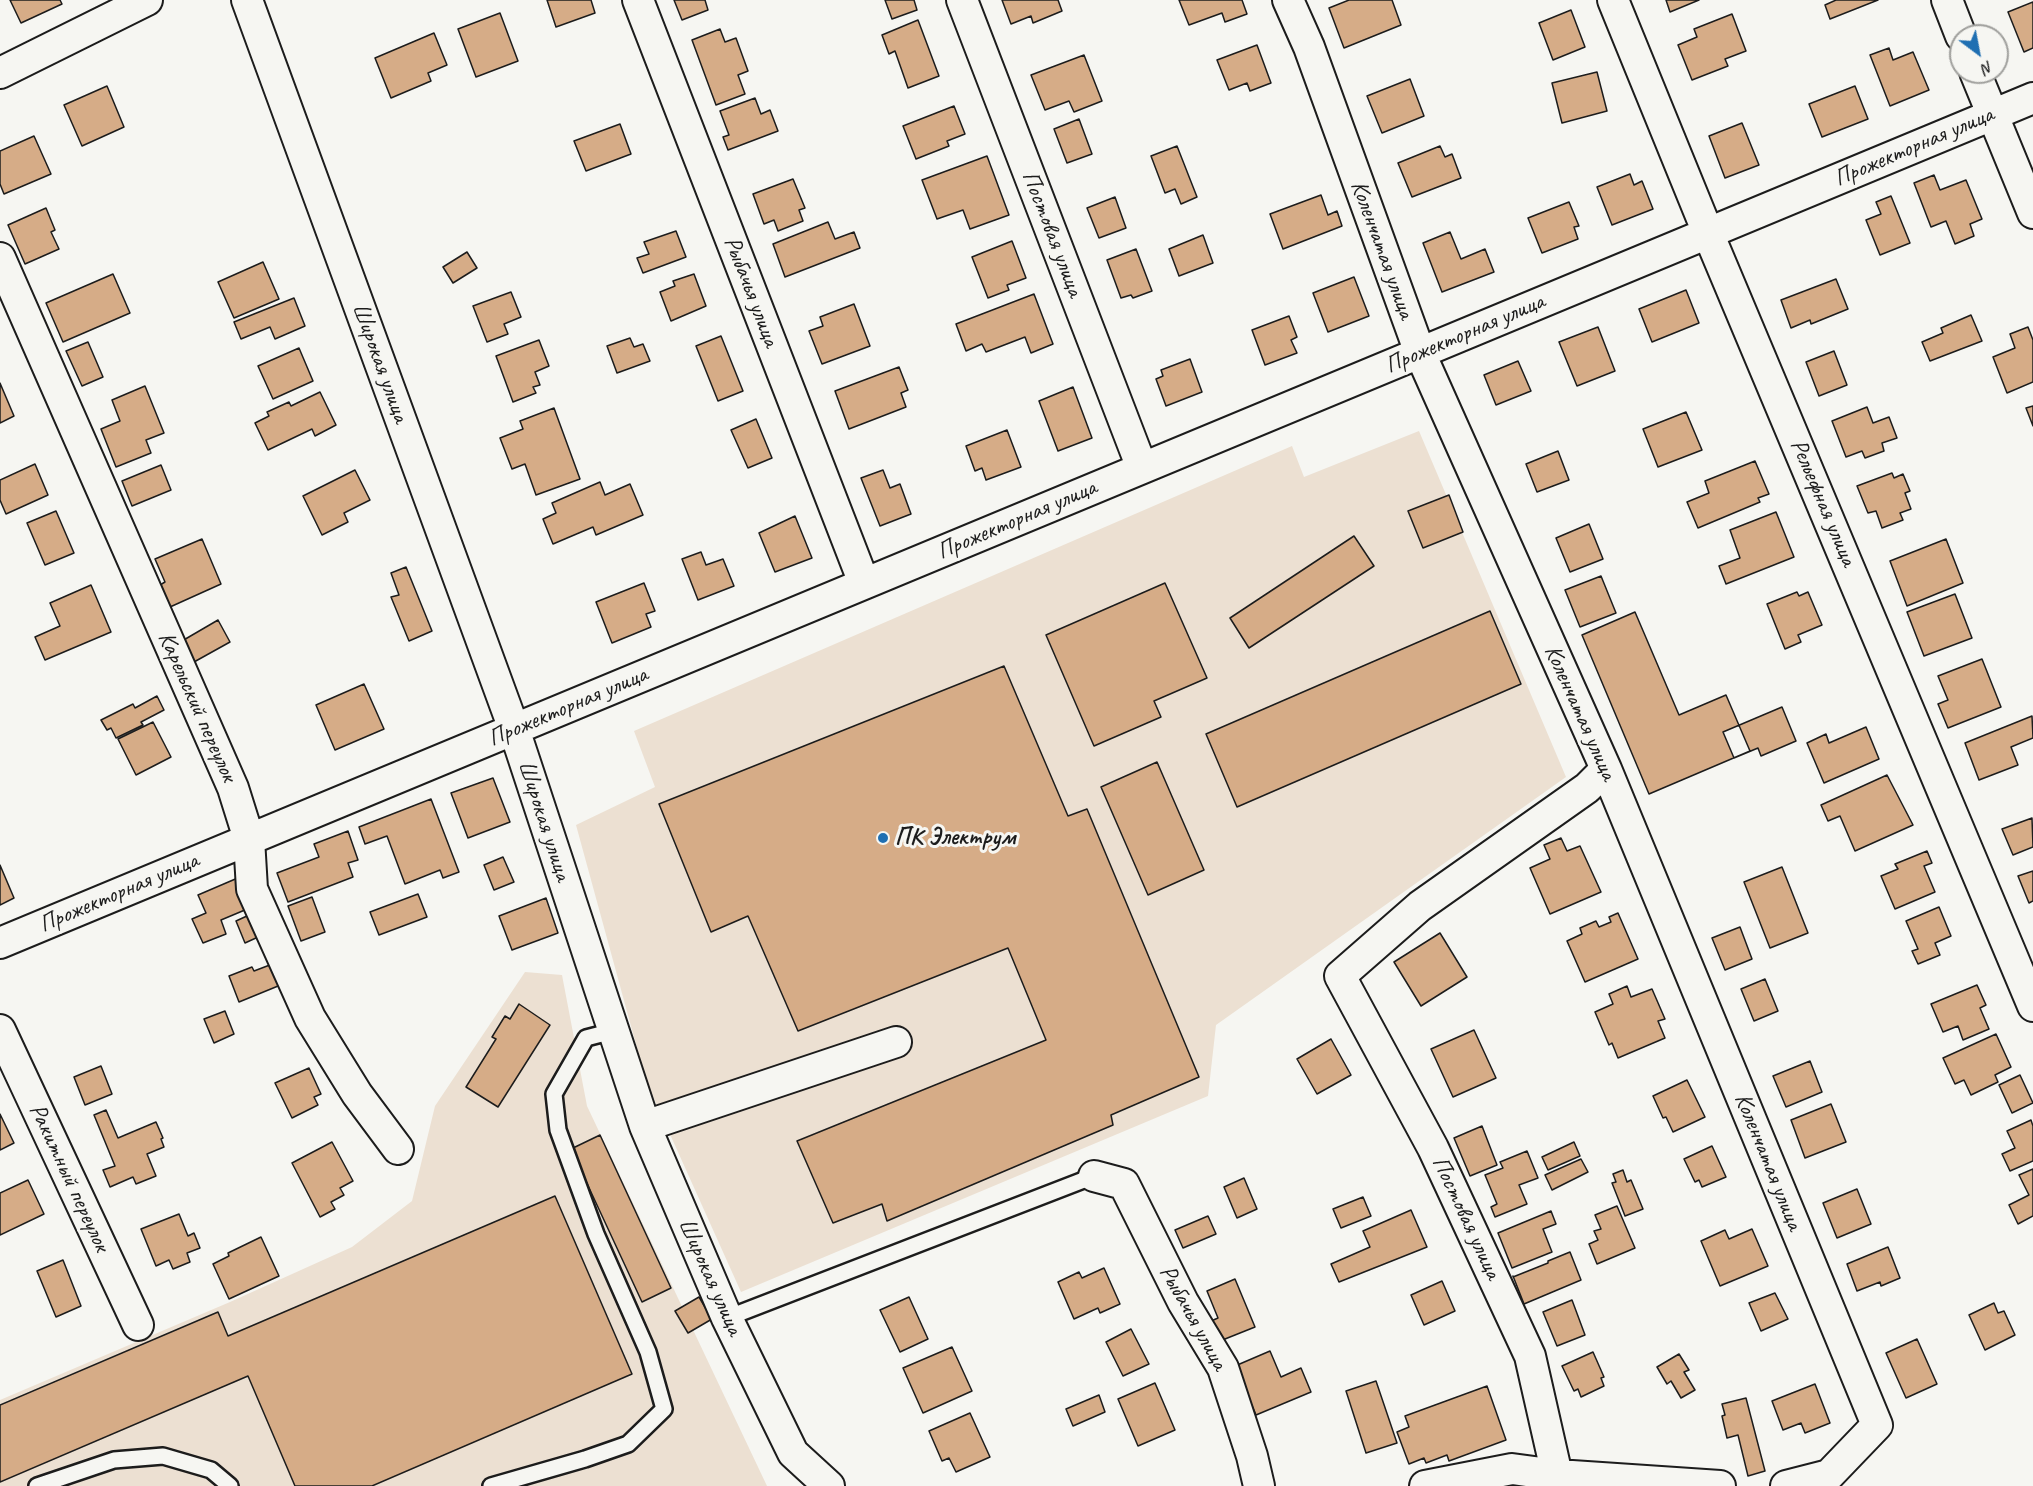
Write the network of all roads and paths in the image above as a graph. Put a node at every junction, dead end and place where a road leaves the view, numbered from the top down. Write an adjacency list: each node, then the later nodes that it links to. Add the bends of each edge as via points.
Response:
1 (147, 0): 9 (street)
2 (247, 0): 19 (street, Широкая улица)
3 (638, 0): 18 (street, Рыбачья улица)
4 (962, 0): 17 (street, Постовая улица)
5 (1288, 0): 16 (street, Коленчатая улица, via 1309,47)
6 (1613, 0): 14 (street, Рельефная улица)
7 (1947, 0): 8 (street)
8 (1956, 24)
9 (0, 73)
10 (1980, 84): 12 (street)
11 (2033, 98): 12 (street, Прожекторная улица)
12 (1992, 115): 13 (street); 14 (street, Прожекторная улица)
13 (2033, 213)
14 (1708, 233): 16 (street, Прожекторная улица); 23 (street, Рельефная улица)
15 (0, 258): 21 (street, Карельский переулок, via 233,788)
16 (1420, 352): 17 (street, Прожекторная улица); 20 (street, Коленчатая улица)
17 (1142, 468): 18 (street, Прожекторная улица)
18 (864, 583): 19 (street, Прожекторная улица)
19 (514, 729): 21 (street, Прожекторная улица); 25 (street, Широкая улица)
20 (1606, 769): 32 (street, Постовая улица, via 1587,788 1420,906 1340,976 1433,1148 1530,1356); 40 (street, Коленчатая улица, via 1877,1425 1829,1475)
21 (249, 839): 22 (street, Прожекторная улица); 28 (street, Карельский переулок, via 252,888 310,1018 357,1094)
22 (0, 943)
23 (2033, 1006)
24 (0, 1030): 31 (street, Ракитный переулок)
25 (613, 1030): 27 (street, Широкая улица); 35 (lane, via 586,1038 554,1094 557,1121 596,1234 648,1352 664,1409 628,1444)
26 (896, 1042): 27 (street)
27 (645, 1126): 30 (street, Широкая улица)
28 (398, 1149)
29 (1094, 1176): 30 (lane); 37 (street, Рыбачья улица, via 1124,1184 1183,1302 1223,1368)
30 (727, 1318): 36 (street, Широкая улица, via 793,1453)
31 (138, 1325)
32 (1557, 1475): 38 (street, via 1512,1469); 39 (street)
33 (37, 1486): 34 (lane, via 114,1460 163,1456 211,1470)
34 (230, 1486)
35 (491, 1486)
36 (829, 1486)
37 (1259, 1486)
38 (1425, 1486)
39 (1720, 1486)
40 (1786, 1486)

